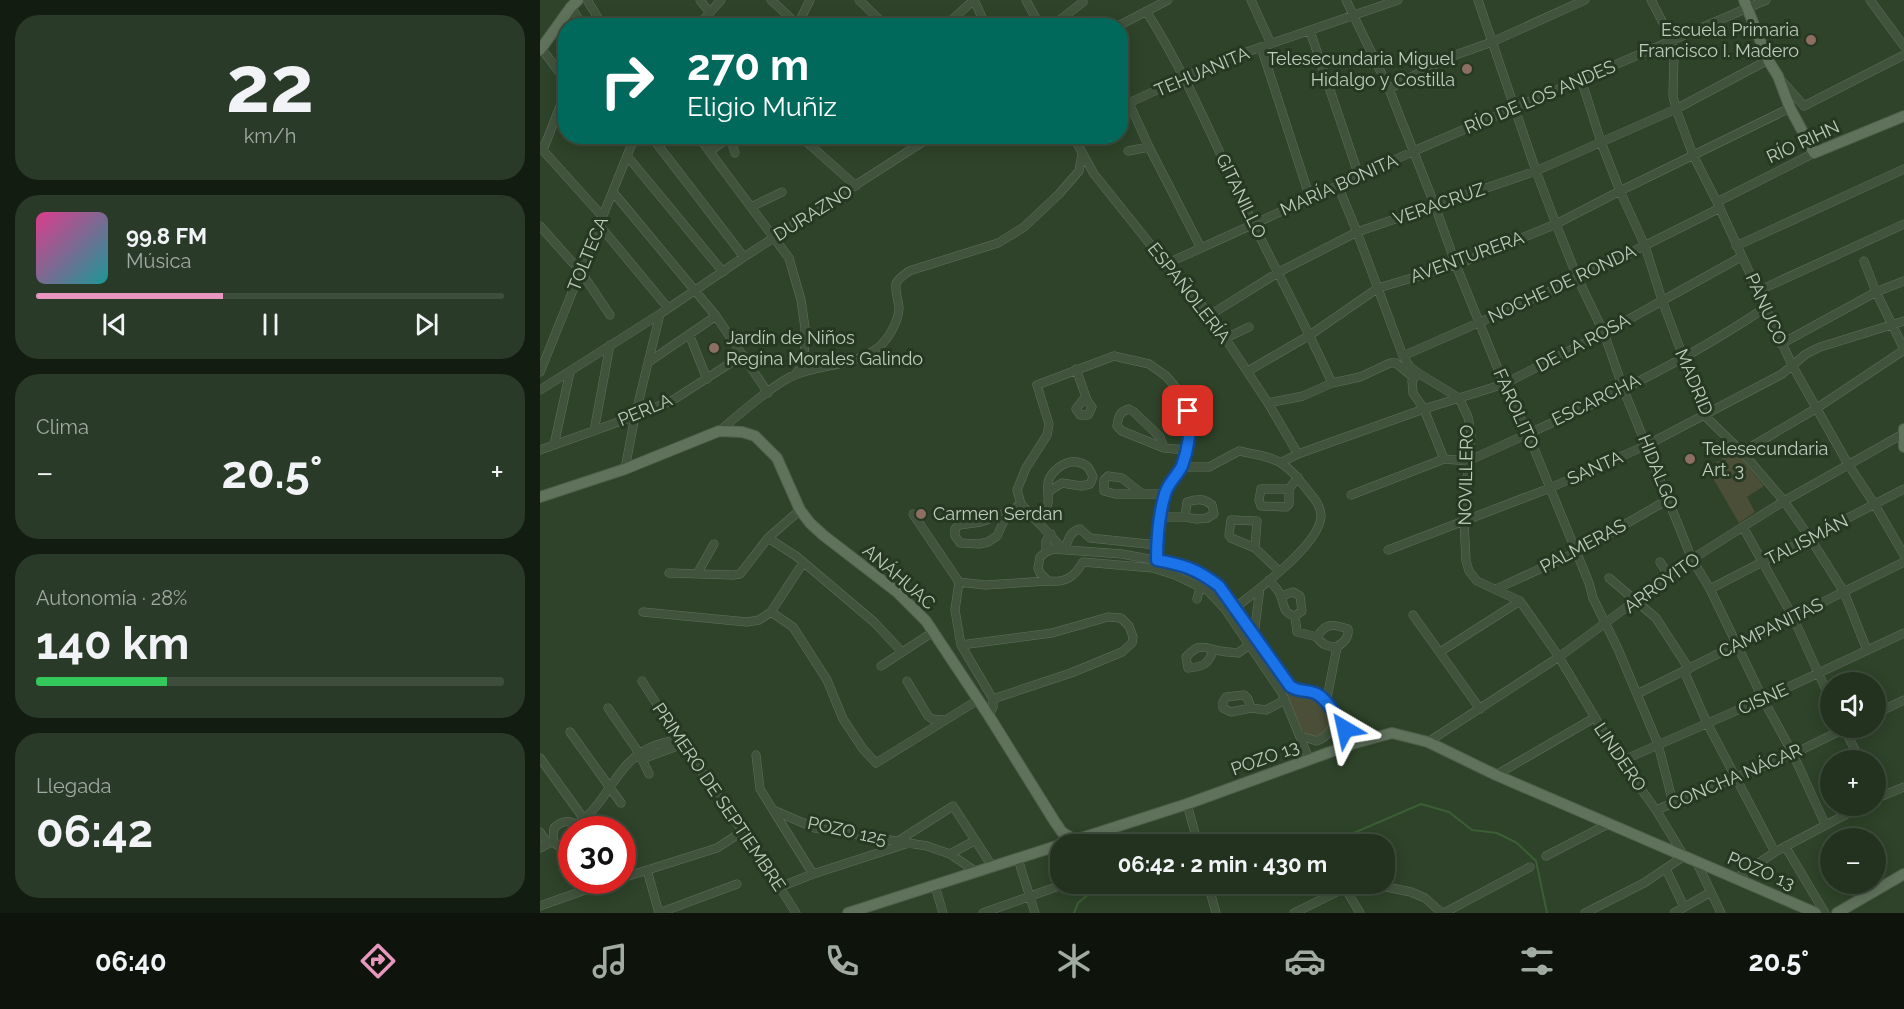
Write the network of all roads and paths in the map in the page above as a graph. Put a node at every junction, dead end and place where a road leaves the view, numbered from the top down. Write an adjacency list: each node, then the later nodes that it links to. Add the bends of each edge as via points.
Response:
1 (587, 0): 26 (street)
2 (699, 0): 22 (street)
3 (721, 0): 22 (street)
4 (771, 0): 28 (street)
5 (810, 0): 29 (street)
6 (860, 0): 30 (street)
7 (974, 0): 31 (street); 32 (street)
8 (1026, 0): 33 (street)
9 (1168, 0): 21 (street)
10 (1251, 0): 40 (street)
11 (1346, 0): 23 (street, FAROLITO)
12 (1398, 0): 23 (street, TEHUANITA)
13 (1478, 0): 39 (street, HIDALGO)
14 (1585, 0): 39 (street)
15 (1652, 0): 38 (street)
16 (1766, 0): 20 (street, RÍO DE LOS ANDES)
17 (1870, 0): 41 (street)
18 (1082, 1): 34 (street)
19 (574, 3): 24 (main road); 25 (street)
20 (1746, 4): 38 (street, RÍO DE LOS ANDES); 45 (main road)
21 (1146, 11): 35 (street); 48 (street, GITANILLO)
22 (710, 13): 27 (street)
23 (1353, 16): 37 (street, TEHUANITA); 50 (street, FAROLITO)
24 (563, 18)
25 (580, 18)
26 (598, 18)
27 (705, 18)
28 (790, 18)
29 (801, 18)
30 (878, 18)
31 (954, 18)
32 (982, 18)
33 (1036, 18)
34 (1062, 18)
35 (1128, 21)
36 (558, 25): 43 (main road)
37 (1310, 31): 40 (street, TEHUANITA); 79 (street)
38 (1671, 40): 49 (street, RÍO DE LOS ANDES); 54 (street, PANUCO)
39 (1492, 42): 50 (street, via 1447,58); 52 (street, HIDALGO)
40 (1271, 44): 42 (street, TEHUANITA)
41 (1904, 46)
42 (1261, 47): 48 (street, TEHUANITA); 85 (street)
43 (541, 49): 46 (street)
44 (1904, 55): 47 (street, via 1804,106)
45 (1768, 60): 47 (main road); 54 (street, VERACRUZ)
46 (558, 71)
47 (1778, 76): 53 (main road)
48 (1185, 77): 51 (street, TEHUANITA); 90 (street, GITANILLO)
49 (1581, 80): 52 (street, RÍO DE LOS ANDES); 58 (street, MADRID)
50 (1389, 89): 71 (street, FAROLITO)
51 (1128, 104)
52 (1516, 108): 71 (street, RÍO DE LOS ANDES); 78 (street, HIDALGO)
53 (1790, 108): 73 (main road); 75 (street, AVENTURERA)
54 (1676, 109): 58 (street, VERACRUZ); 75 (street, PANUCO)
55 (558, 110): 68 (street)
56 (1128, 110): 67 (street)
57 (1904, 116): 73 (main road, RÍO RIHN)
58 (1601, 142): 78 (street, VERACRUZ); 82 (street, MADRID)
59 (632, 144): 76 (street, TOLTECA)
60 (657, 144): 101 (street)
61 (704, 144): 69 (street)
62 (720, 144): 69 (street)
63 (733, 144): 72 (street)
64 (809, 144): 80 (street)
65 (919, 144): 80 (street, DURAZNO)
66 (1077, 144): 74 (street, ESPAÑOLERÍA)
67 (1149, 147): 70 (street); 99 (street)
68 (542, 149): 89 (street)
69 (710, 151): 88 (street)
70 (1128, 151)
71 (1414, 151): 79 (street, MARÍA BONITA); 87 (street, FAROLITO)
72 (735, 153)
73 (1814, 153): 86 (street, RÍO RIHN)
74 (1082, 154): 103 (street, ESPAÑOLERÍA); 141 (street, via 1078,171 1024,227 998,243 901,278 896,284 896,320 886,340 874,350 848,362)
75 (1693, 155): 82 (street, AVENTURERA); 86 (street, PANUCO)
76 (628, 156): 83 (street, TOLTECA); 106 (street)
77 (1904, 169): 98 (street)
78 (1536, 171): 87 (street, VERACRUZ); 91 (street, HIDALGO)
79 (1359, 176): 81 (street, MARÍA BONITA)
80 (856, 186): 96 (street, DURAZNO)
81 (1338, 186): 85 (street, MARÍA BONITA); 95 (street, NOVILLERO)
82 (1620, 191): 91 (street, AVENTURERA); 97 (street, MADRID)
83 (613, 192): 89 (street, TOLTECA); 111 (street)
84 (782, 192): 88 (street)
85 (1310, 198): 90 (street, MARÍA BONITA)
86 (1718, 205): 97 (street, NOCHE DE RONDA); 98 (street, PANUCO)
87 (1435, 206): 95 (street, VERACRUZ); 104 (street, FAROLITO)
88 (751, 207): 96 (street)
89 (603, 217): 93 (street, TOLTECA)
90 (1254, 224): 99 (street, MARÍA BONITA); 107 (street, GITANILLO)
91 (1556, 224): 104 (street, AVENTURERA); 108 (street, HIDALGO)
92 (1904, 225): 112 (street)
93 (600, 226): 105 (street, TOLTECA); 116 (street)
94 (542, 229): 105 (street)
95 (1357, 232): 107 (street, VERACRUZ); 110 (street, NOVILLERO)
96 (773, 238): 101 (street, DURAZNO); 141 (street, via 789,258 801,300 804,363)
97 (1645, 246): 108 (street, NOCHE DE RONDA); 114 (street, MADRID)
98 (1736, 246): 100 (street, PANUCO)
99 (1201, 248): 103 (street, MARÍA BONITA)
100 (1741, 256): 112 (street, PANUCO); 114 (street, DE LA ROSA)
101 (744, 257): 106 (street, DURAZNO)
102 (1864, 261): 113 (street)
103 (1166, 264): 119 (street, ESPAÑOLERÍA)
104 (1456, 265): 110 (street, AVENTURERA); 122 (street, FAROLITO)
105 (581, 272): 118 (street); 139 (street, TOLTECA)
106 (723, 272): 111 (street, DURAZNO)
107 (1279, 272): 119 (street, VERACRUZ); 127 (street, GITANILLO)
108 (1578, 279): 122 (street, NOCHE DE RONDA); 125 (street, HIDALGO)
109 (1904, 281): 113 (street)
110 (1378, 288): 127 (street, AVENTURERA); 133 (street, NOVILLERO)
111 (695, 291): 116 (street, DURAZNO); 120 (street)
112 (1758, 291): 115 (street, PANUCO)
113 (1876, 292): 123 (street); 129 (street)
114 (1662, 300): 125 (street, DE LA ROSA); 134 (street, MADRID)
115 (1766, 307): 129 (street, PANUCO); 134 (street, ESCARCHA)
116 (668, 308): 117 (street, DURAZNO)
117 (660, 314): 130 (street, DURAZNO); 135 (street)
118 (610, 315)
119 (1210, 315): 128 (street, ESPAÑOLERÍA)
120 (716, 316): 126 (street); 132 (street)
121 (1904, 321): 123 (street, SANTA)
122 (1480, 323): 133 (street, NOCHE DE RONDA); 145 (street, FAROLITO)
123 (1892, 326): 131 (street); 136 (street, SANTA, via 1820,347)
124 (1249, 327): 128 (street)
125 (1604, 333): 145 (street, DE LA ROSA); 146 (street, HIDALGO)
126 (689, 334): 135 (street); 143 (street)
127 (1310, 335): 138 (street, AVENTURERA); 144 (street, GITANILLO)
128 (1226, 338): 138 (street, ESPAÑOLERÍA)
129 (1781, 344): 136 (street, PANUCO)
130 (610, 345): 140 (street, DURAZNO); 156 (street)
131 (1904, 350): 152 (street)
132 (743, 355): 143 (street, PERLA); 148 (street)
133 (1402, 356): 142 (street, NOVILLERO)
134 (1683, 357): 146 (street, ESCARCHA); 155 (street, MADRID)
135 (650, 361): 154 (street)
136 (1792, 365): 152 (street, PANUCO); 155 (street, SANTA)
137 (1076, 369): 150 (street); 165 (street, via 1114,356 1149,364 1166,376 1185,398 1191,424); 185 (street, via 1037,385 1049,424 1047,435 1019,481)
138 (1248, 371): 151 (street, ESPAÑOLERÍA)
139 (540, 372)
140 (570, 372): 147 (street, DURAZNO); 160 (street)
141 (795, 375): 148 (street)
142 (1416, 376): 144 (street, via 1390,363 1360,377); 149 (street, NOVILLERO); 153 (street, via 1412,381 1413,393)
143 (707, 378): 154 (street, PERLA, via 673,400)
144 (1332, 383): 151 (street, via 1303,396)
145 (1504, 384): 149 (street, DE LA ROSA); 159 (street, FAROLITO)
146 (1623, 388): 159 (street, ESCARCHA); 161 (street, HIDALGO)
147 (540, 390)
148 (768, 393): 158 (street)
149 (1459, 398): 153 (street, DE LA ROSA); 170 (street, NOVILLERO, via 1471,434)
150 (1087, 399)
151 (1268, 403): 167 (street, ESPAÑOLERÍA)
152 (1817, 408): 166 (street); 171 (street, PANUCO)
153 (1424, 409): 167 (street, DE LA ROSA); 168 (street)
154 (635, 416): 156 (street, PERLA); 173 (street)
155 (1705, 416): 161 (street, SANTA); 166 (street, MADRID)
156 (594, 431): 160 (street, PERLA)
157 (1903, 431): 162 (main road); 171 (street, ARROYITO)
158 (719, 432): 173 (main road); 187 (main road, ANÁHUAC, via 742,432 755,436 766,446 777,458)
159 (1528, 434): 170 (street, ESCARCHA); 175 (street, FAROLITO)
160 (554, 445): 164 (street, PERLA)
161 (1647, 445): 175 (street, SANTA); 183 (street, HIDALGO)
162 (1904, 447)
163 (1164, 448): 163 (street, via 1160,437 1134,412 1123,411 1117,426 1122,431); 165 (street)
164 (540, 450)
165 (1186, 450): 172 (street)
166 (1742, 453): 184 (street, MADRID)
167 (1298, 454): 169 (street, DE LA ROSA)
168 (1444, 459): 170 (street); 181 (street)
169 (1282, 462): 172 (street, via 1239,451 1209,467); 174 (street)
170 (1468, 462): 193 (street, NOVILLERO)
171 (1848, 464): 184 (street, ARROYITO); 186 (street, PANUCO)
172 (1181, 467): 180 (street)
173 (625, 469): 182 (main road)
174 (1298, 477): 176 (street); 214 (street, via 1319,505 1321,516 1318,530 1308,544)
175 (1550, 488): 193 (street, SANTA); 205 (street, FAROLITO)
176 (1289, 489)
177 (1904, 489): 186 (street, TALISMÁN)
178 (1048, 492): 178 (street, via 1062,483 1090,484 1093,477 1089,467 1070,461 1062,465 1049,478); 192 (street, via 1048,505)
179 (1141, 493): 180 (street)
180 (1165, 494): 190 (street)
181 (1351, 495)
182 (540, 497)
183 (1669, 499): 205 (street, PALMERAS); 207 (street, HIDALGO)
184 (1784, 501): 194 (street, ARROYITO); 197 (street, MADRID)
185 (1021, 504): 188 (street); 192 (street)
186 (1875, 505): 197 (street, TALISMÁN); 206 (street, PANUCO)
187 (800, 510): 196 (street); 239 (main road, ANÁHUAC, via 823,535 910,604)
188 (1008, 512): 188 (street, via 959,525 955,536 960,543 988,542 997,536)
189 (913, 514): 222 (street)
190 (1161, 517): 191 (street); 199 (street)
191 (1185, 517)
192 (1037, 519): 195 (street)
193 (1464, 521): 202 (street, SANTA); 225 (street, NOVILLERO, via 1469,571 1477,581)
194 (1743, 527): 207 (street, ARROYITO); 213 (street)
195 (1051, 534): 201 (street); 204 (street)
196 (768, 538): 212 (street); 216 (street, via 740,573)
197 (1810, 538): 213 (street, TALISMÁN); 227 (street, MADRID)
198 (714, 544): 216 (street)
199 (1157, 545): 201 (street, via 1090,538 1080,529 1069,537); 208 (street)
200 (1255, 548): 200 (street, via 1257,521 1231,520 1231,538); 214 (street)
201 (1064, 549): 203 (street); 204 (street)
202 (1388, 550)
203 (1082, 551): 208 (street); 209 (street)
204 (1046, 552): 221 (street, via 1040,557 1038,568)
205 (1577, 552): 225 (street, PALMERAS); 238 (street, FAROLITO, via 1593,598)
206 (1904, 555)
207 (1692, 559): 218 (street, ARROYITO); 226 (street, HIDALGO)
208 (1157, 560): 217 (street)
209 (1083, 562): 221 (street, via 1069,579); 223 (street, via 1153,568)
210 (1660, 562): 218 (street)
211 (1904, 562): 227 (street, CAMPANITAS)
212 (803, 563): 234 (street); 249 (street, via 874,622)
213 (1762, 563): 226 (street, TALISMÁN); 237 (street)
214 (1280, 571): 220 (street)
215 (669, 573): 216 (street)
216 (697, 574)
217 (1205, 575): 223 (street); 232 (street)
218 (1669, 576): 230 (street, ARROYITO)
219 (1609, 578): 230 (street)
220 (1269, 580): 224 (street); 228 (street)
221 (1048, 581): 222 (street, via 985,585)
222 (959, 582): 243 (street, via 955,610)
223 (1199, 586): 229 (street); 244 (street, via 1218,601)
224 (1260, 588): 232 (street); 241 (street)
225 (1496, 590): 231 (street, NOVILLERO)
226 (1710, 590): 245 (street, HIDALGO)
227 (1844, 592): 237 (street, CAMPANITAS); 248 (street, MADRID)
228 (1281, 596): 236 (street, via 1283,606); 236 (street, via 1293,592 1300,596 1302,611)
229 (1197, 598)
230 (1636, 600): 238 (street, ARROYITO); 253 (street, via 1656,618)
231 (1520, 601): 250 (street); 251 (street)
232 (1235, 608): 241 (street)
233 (643, 612): 234 (street, via 747,622)
234 (771, 612): 273 (street, via 793,627 827,680 843,719 876,763)
235 (1413, 615): 250 (street)
236 (1295, 616): 242 (street, via 1297,632)
237 (1793, 617): 245 (street, CAMPANITAS); 254 (street)
238 (1607, 623): 251 (street, ARROYITO); 259 (street, FAROLITO)
239 (933, 632): 249 (street); 263 (main road, ANÁHUAC)
240 (1904, 633): 248 (street, CISNE)
241 (1254, 635): 258 (street)
242 (1317, 637): 246 (street, via 1328,647); 246 (street, via 1329,625 1348,629 1349,635)
243 (961, 645): 261 (street); 261 (street, via 1052,633 1108,617 1121,618 1129,626 1132,643 1122,652)
244 (1249, 645): 247 (street, via 1238,653); 260 (street)
245 (1737, 645): 253 (street, CAMPANITAS); 262 (street, HIDALGO)
246 (1337, 647): 265 (street)
247 (1213, 650)
248 (1867, 650): 254 (street, CISNE)
249 (902, 652): 252 (street)
250 (1440, 652): 268 (street)
251 (1559, 657): 268 (street, ARROYITO); 272 (street, LINDERO)
252 (881, 666)
253 (1687, 670): 259 (street, CAMPANITAS); 274 (street)
254 (1817, 674): 255 (street); 262 (street, CISNE)
255 (1820, 680)
256 (642, 681): 278 (street, PRIMERO DE SEPTIEMBRE)
257 (907, 681): 273 (street, via 928,716)
258 (1290, 686): 260 (street); 265 (street, via 1296,691 1317,694)
259 (1637, 694): 281 (street, FAROLITO)
260 (1283, 697): 267 (street, via 1266,710); 276 (street)
261 (993, 699): 271 (street)
262 (1763, 699): 274 (street, CISNE); 282 (street, HIDALGO)
263 (978, 700): 271 (main road, ANÁHUAC); 273 (street)
264 (1904, 700): 269 (street)
265 (1326, 703): 270 (street)
266 (608, 708): 284 (street)
267 (1251, 708)
268 (1480, 709): 280 (street, ARROYITO)
269 (1886, 709)
270 (1335, 715): 276 (street, via 1333,729 1326,737 1317,741); 279 (street)
271 (989, 716): 307 (main road, ANÁHUAC)
272 (1594, 718): 287 (street, LINDERO); 289 (street)
273 (945, 720)
274 (1707, 723): 281 (street, CISNE); 290 (street)
275 (570, 732): 291 (street)
276 (1300, 736): 286 (street)
277 (1825, 738): 282 (street, CONCHA NÁCAR)
278 (681, 742): 284 (street); 305 (street, PRIMERO DE SEPTIEMBRE)
279 (1355, 742): 280 (main road, POZO 13, via 1392,733); 286 (main road, POZO 13)
280 (1428, 742): 289 (main road, POZO 13)
281 (1658, 744): 287 (street, CISNE); 295 (street, FAROLITO)
282 (1793, 754): 290 (street, CONCHA NÁCAR); 303 (street, HIDALGO)
283 (756, 755): 297 (street, via 760,789)
284 (639, 756): 288 (street); 291 (street)
285 (540, 758): 299 (street)
286 (1309, 759): 296 (main road, POZO 13)
287 (1621, 761): 298 (street, LINDERO)
288 (649, 774)
289 (1496, 775): 302 (main road, POZO 13)
290 (1736, 778): 295 (street, CONCHA NÁCAR); 316 (street)
291 (609, 786): 294 (street); 300 (street)
292 (1904, 787): 293 (street)
293 (1886, 793)
294 (621, 802)
295 (1673, 803): 298 (street, CONCHA NÁCAR)
296 (1187, 804): 308 (main road, POZO 13); 309 (street)
297 (773, 810): 310 (street, POZO 125, via 815,828); 328 (street)
298 (1656, 810): 318 (street, LINDERO)
299 (575, 816)
300 (588, 816)
301 (1841, 816): 303 (street)
302 (1610, 823): 318 (main road, POZO 13); 319 (street)
303 (1825, 824): 314 (street)
304 (558, 825): 313 (street)
305 (743, 831): 325 (street, via 717,848); 333 (street, PRIMERO DE SEPTIEMBRE)
306 (540, 832): 313 (street)
307 (1065, 834)
308 (1094, 834)
309 (1196, 834)
310 (898, 841): 311 (street, via 953,806); 312 (street, POZO 125)
311 (974, 841): 317 (street); 322 (street)
312 (911, 843): 317 (street, POZO 125); 328 (street)
313 (547, 844)
314 (1785, 846): 316 (street); 358 (street)
315 (1050, 848): 320 (main road, POZO 13)
316 (1775, 852): 330 (street)
317 (950, 854): 326 (street, POZO 125)
318 (1684, 855): 321 (main road, POZO 13); 324 (street)
319 (1546, 856)
320 (1018, 859): 322 (main road, POZO 13); 341 (street)
321 (1696, 861): 330 (main road, POZO 13); 336 (street)
322 (992, 866): 326 (main road, POZO 13)
323 (1530, 867): 353 (street)
324 (1666, 869): 343 (street); 354 (street)
325 (647, 870): 327 (street); 344 (street)
326 (975, 871): 332 (main road, POZO 13)
327 (636, 874)
328 (813, 874): 333 (street)
329 (1904, 874): 359 (main road)
330 (1735, 879): 357 (main road, POZO 13)
331 (737, 884): 344 (street)
332 (935, 885): 346 (main road, POZO 13); 347 (street)
333 (780, 888): 345 (street, PRIMERO DE SEPTIEMBRE)
334 (1395, 889): 353 (street, via 1425,898)
335 (1050, 890): 341 (street)
336 (1711, 892): 343 (street); 356 (street)
337 (574, 894): 342 (street)
338 (1211, 894): 350 (street)
339 (1333, 894): 351 (street)
340 (1349, 894): 352 (street)
341 (1030, 898): 348 (street); 349 (street)
342 (540, 906)
343 (1684, 907): 355 (street)
344 (659, 913)
345 (796, 913)
346 (850, 913)
347 (943, 913)
348 (983, 913)
349 (1035, 913)
350 (1216, 913)
351 (1294, 913)
352 (1360, 913)
353 (1443, 913)
354 (1585, 913)
355 (1674, 913)
356 (1721, 913)
357 (1816, 913)
358 (1825, 913)
359 (1837, 913)

